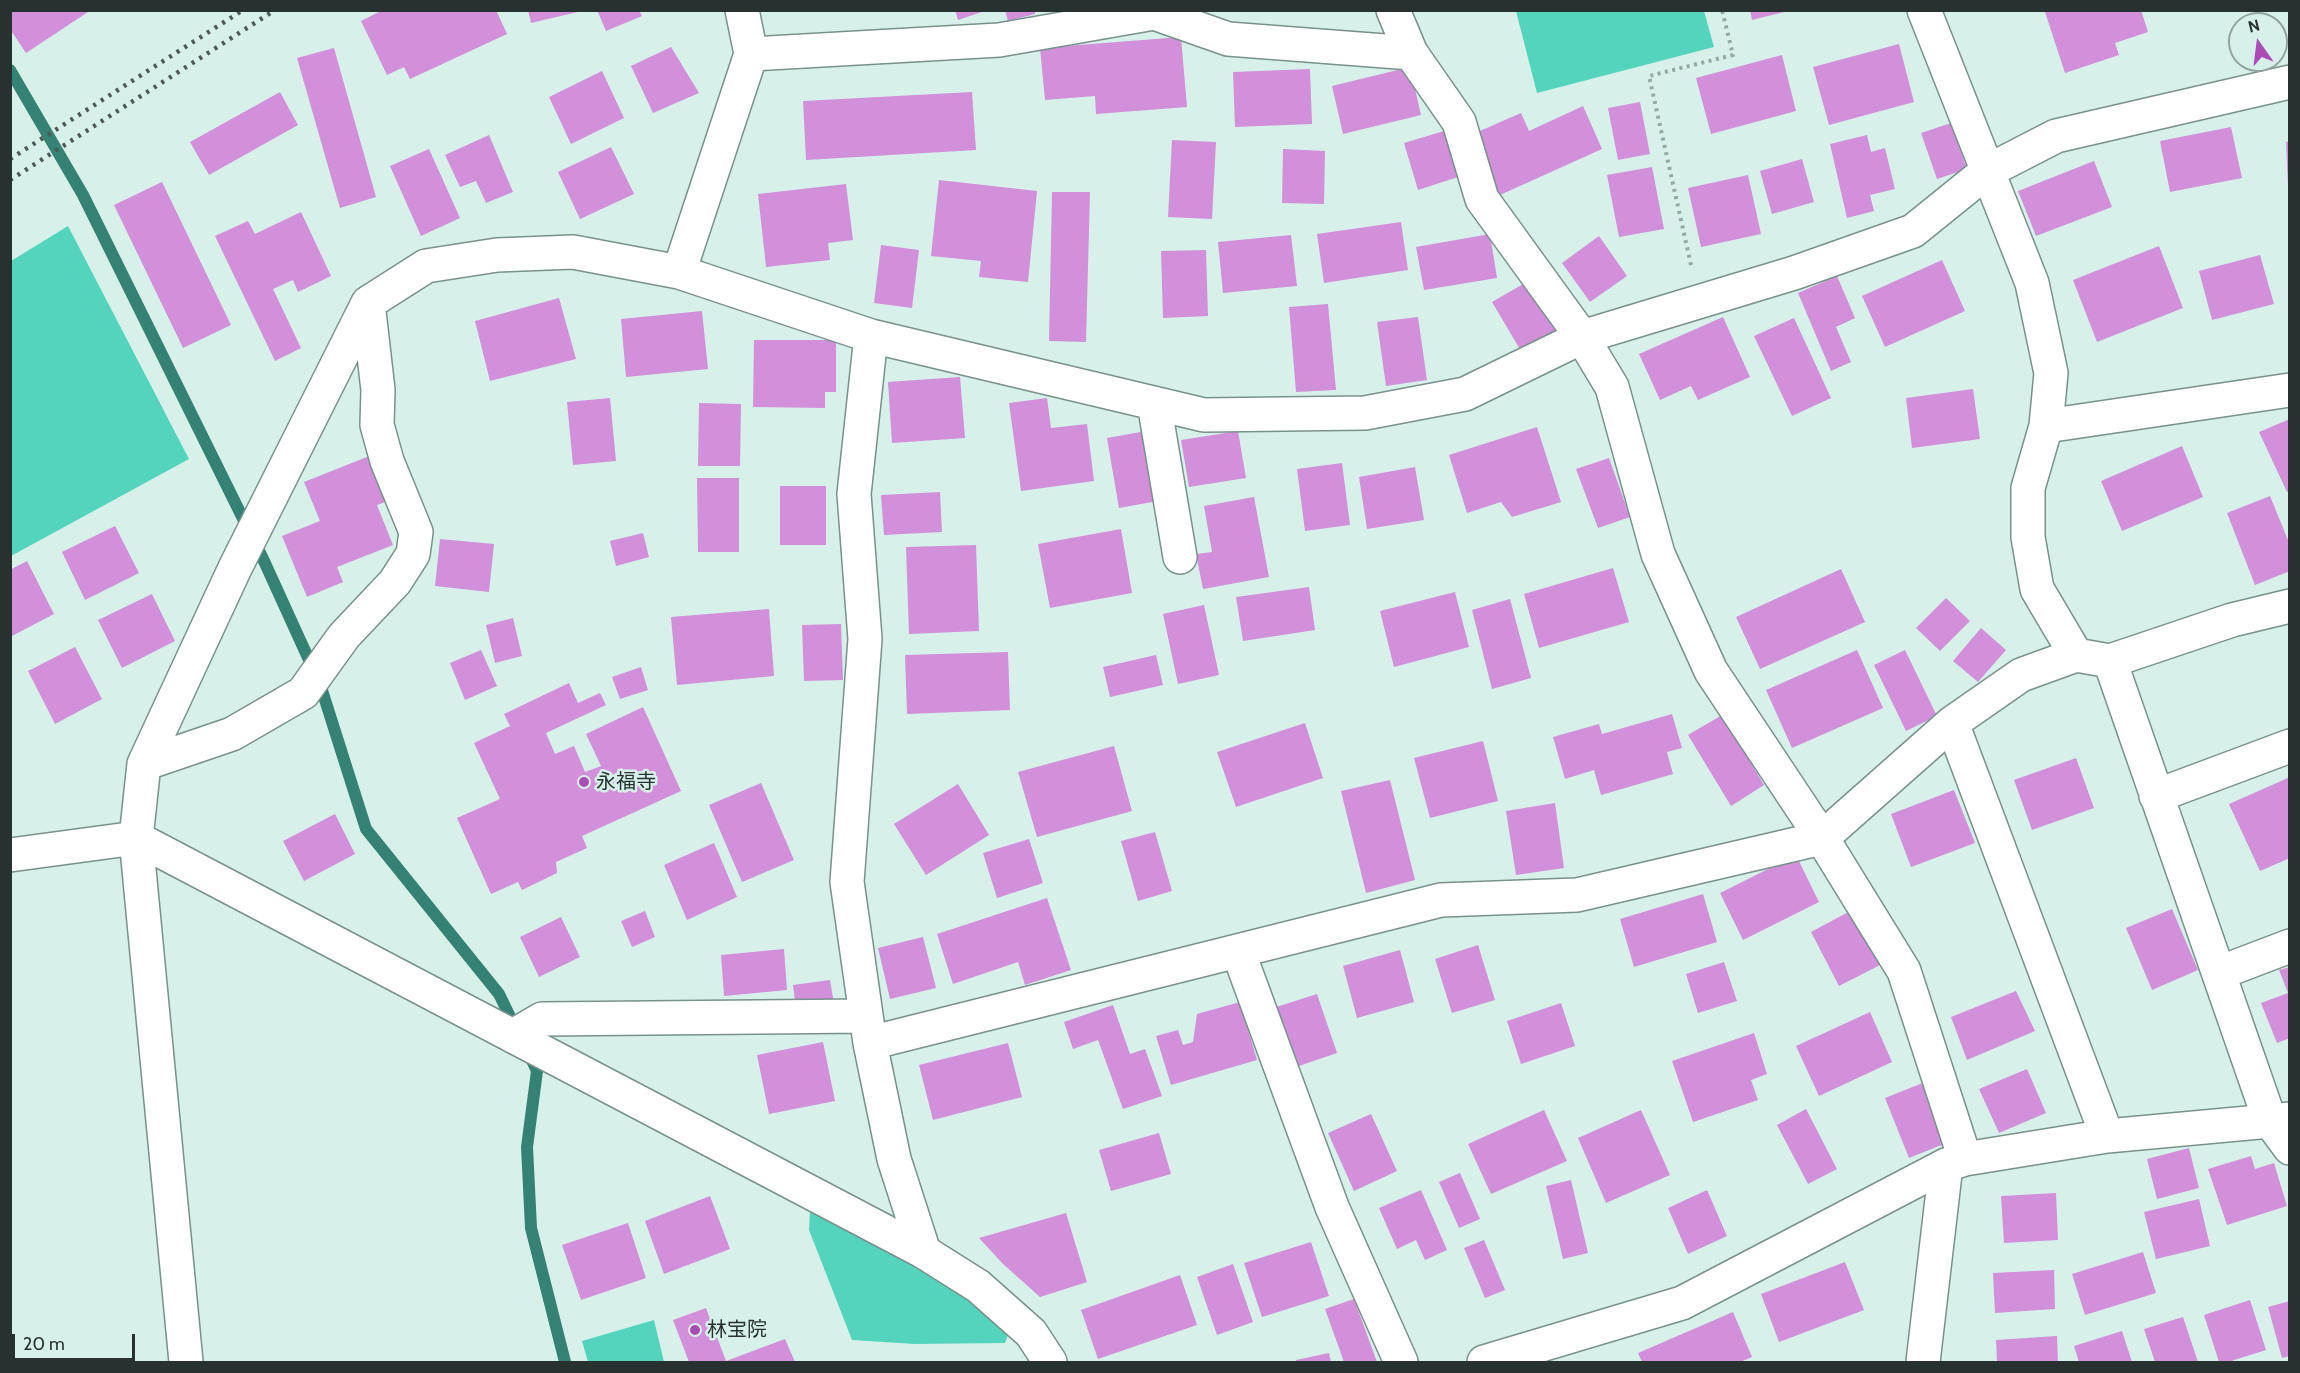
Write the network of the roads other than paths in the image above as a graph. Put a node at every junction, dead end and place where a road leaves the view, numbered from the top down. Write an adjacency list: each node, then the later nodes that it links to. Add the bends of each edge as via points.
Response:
1 (742, 10): 5 (street)
2 (1393, 10): 4 (street)
3 (1924, 10): 7 (street)
4 (1412, 53): 5 (street, via 1228,39 1154,13 999,40); 11 (street, via 1459,122 1482,199)
5 (751, 54): 8 (street)
6 (2289, 82): 7 (street, via 2056,136)
7 (1986, 172): 11 (street, via 1913,231 1794,273); 14 (street, via 2032,283 2051,373)
8 (679, 272): 9 (street, via 573,252 497,255 426,266); 10 (street)
9 (368, 303): 21 (street, via 235,568); 21 (street, via 378,390 377,425 416,532 413,554 395,582 344,636 303,693 232,734)
10 (871, 336): 13 (street); 29 (street, via 854,494 865,639 847,882)
11 (1582, 337): 13 (street, via 1465,394 1365,413 1204,415); 24 (street, via 1612,387 1658,554 1711,670)
12 (2289, 390): 14 (street)
13 (1154, 403): 15 (street)
14 (2046, 426): 17 (street, via 2028,488 2028,537 2037,589)
15 (1180, 558)
16 (2289, 606): 18 (street)
17 (2076, 655): 18 (street); 19 (street, via 2021,675)
18 (2110, 661): 22 (street)
19 (1952, 723): 24 (street); 32 (street)
20 (2289, 746): 22 (street)
21 (144, 764): 23 (street)
22 (2156, 796): 28 (street)
23 (136, 838): 25 (street); 30 (street); 36 (street)
24 (1822, 838): 27 (street, via 1577,895 1441,900); 34 (street, via 1904,971)
25 (10, 855)
26 (2289, 946): 28 (street)
27 (1238, 951): 29 (street); 38 (street, via 1332,1207)
28 (2219, 973): 31 (street)
29 (868, 1029): 30 (street, via 542,1019); 35 (street, via 894,1159)
30 (513, 1036): 35 (street)
31 (2280, 1120): 32 (street); 33 (street)
32 (2106, 1136): 34 (street)
33 (2289, 1148)
34 (1955, 1162): 39 (street, via 1682,1303); 40 (street)
35 (924, 1252): 37 (street, via 978,1286 1031,1333)
36 (186, 1362)
37 (1050, 1362)
38 (1401, 1362)
39 (1484, 1362)
40 (1923, 1362)

